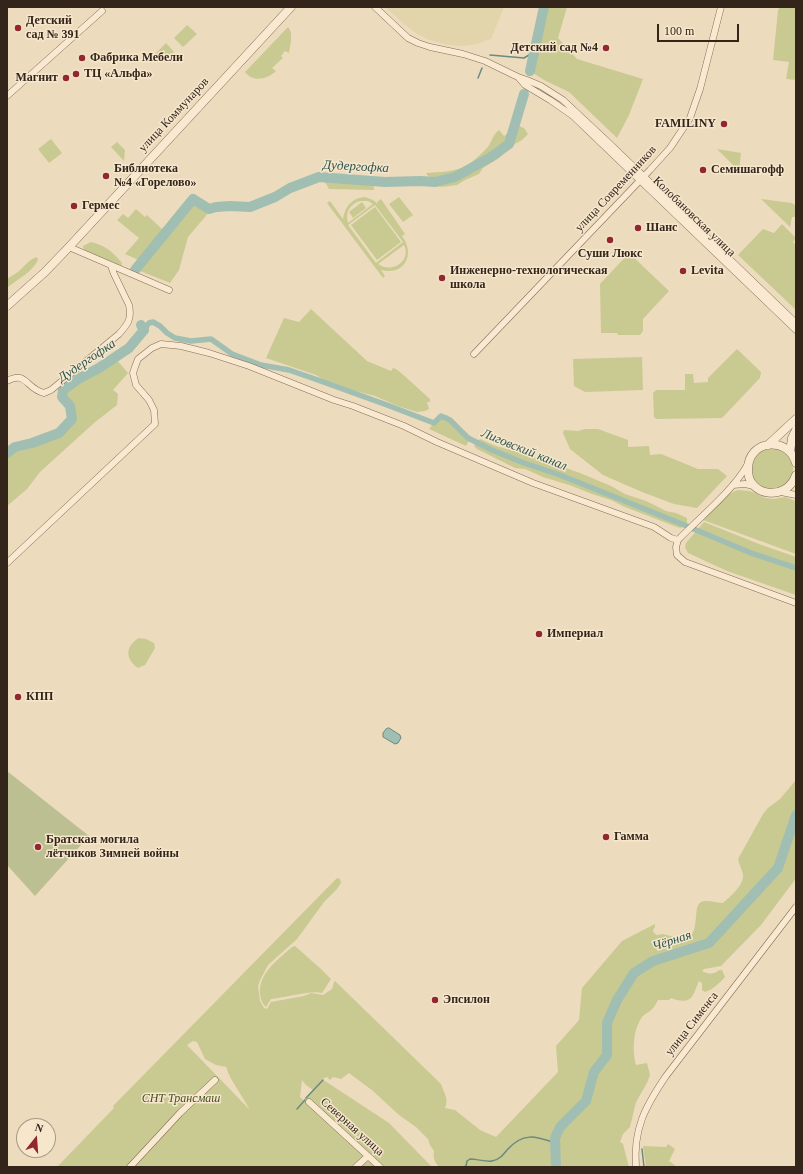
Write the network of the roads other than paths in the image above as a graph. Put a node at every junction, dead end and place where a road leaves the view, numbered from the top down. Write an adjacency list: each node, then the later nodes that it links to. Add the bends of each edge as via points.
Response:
1 (291, 7): 7 (street, улица Коммунаров)
2 (375, 7): 6 (street, Колобановская улица, via 418,44 476,58 518,77 525,85 573,116)
3 (721, 7): 6 (street, улица Современников, via 690,118 670,148)
4 (102, 11): 5 (street)
5 (7, 96)
6 (642, 179): 11 (street, Колобановская улица); 12 (street, Колобановская улица); 13 (street, улица Современников)
7 (69, 247): 8 (street); 10 (street, улица Коммунаров)
8 (111, 266): 9 (street); 14 (street, via 130,305 130,321 119,334 44,393 18,377)
9 (169, 290)
10 (7, 306)
11 (796, 323)
12 (796, 330)
13 (474, 354)
14 (7, 381)
15 (796, 419): 17 (street)
16 (796, 430): 18 (street)
17 (768, 445): 18 (street, via 782,446); 19 (street, via 755,451)
18 (790, 452): 20 (street)
19 (748, 463): 22 (street); 23 (street, via 749,478)
20 (796, 463)
21 (796, 475): 24 (street, via 789,487)
22 (733, 485): 23 (street); 26 (street)
23 (754, 486): 24 (street, via 767,493)
24 (781, 492): 25 (street)
25 (796, 495)
26 (678, 540): 27 (street, via 654,527 526,480 404,426 249,366 181,346 161,344 138,359 133,373 136,385 154,410 154,424); 28 (street, via 676,551 685,562)
27 (7, 563)
28 (796, 603)
29 (796, 907): 36 (street, улица Сименса, via 654,1094 644,1112 638,1132)
30 (215, 1080): 33 (street)
31 (309, 1102): 32 (street, Северная улица)
32 (368, 1156): 34 (street); 35 (street, Северная улица)
33 (130, 1167)
34 (356, 1167)
35 (380, 1167)
36 (636, 1167)

